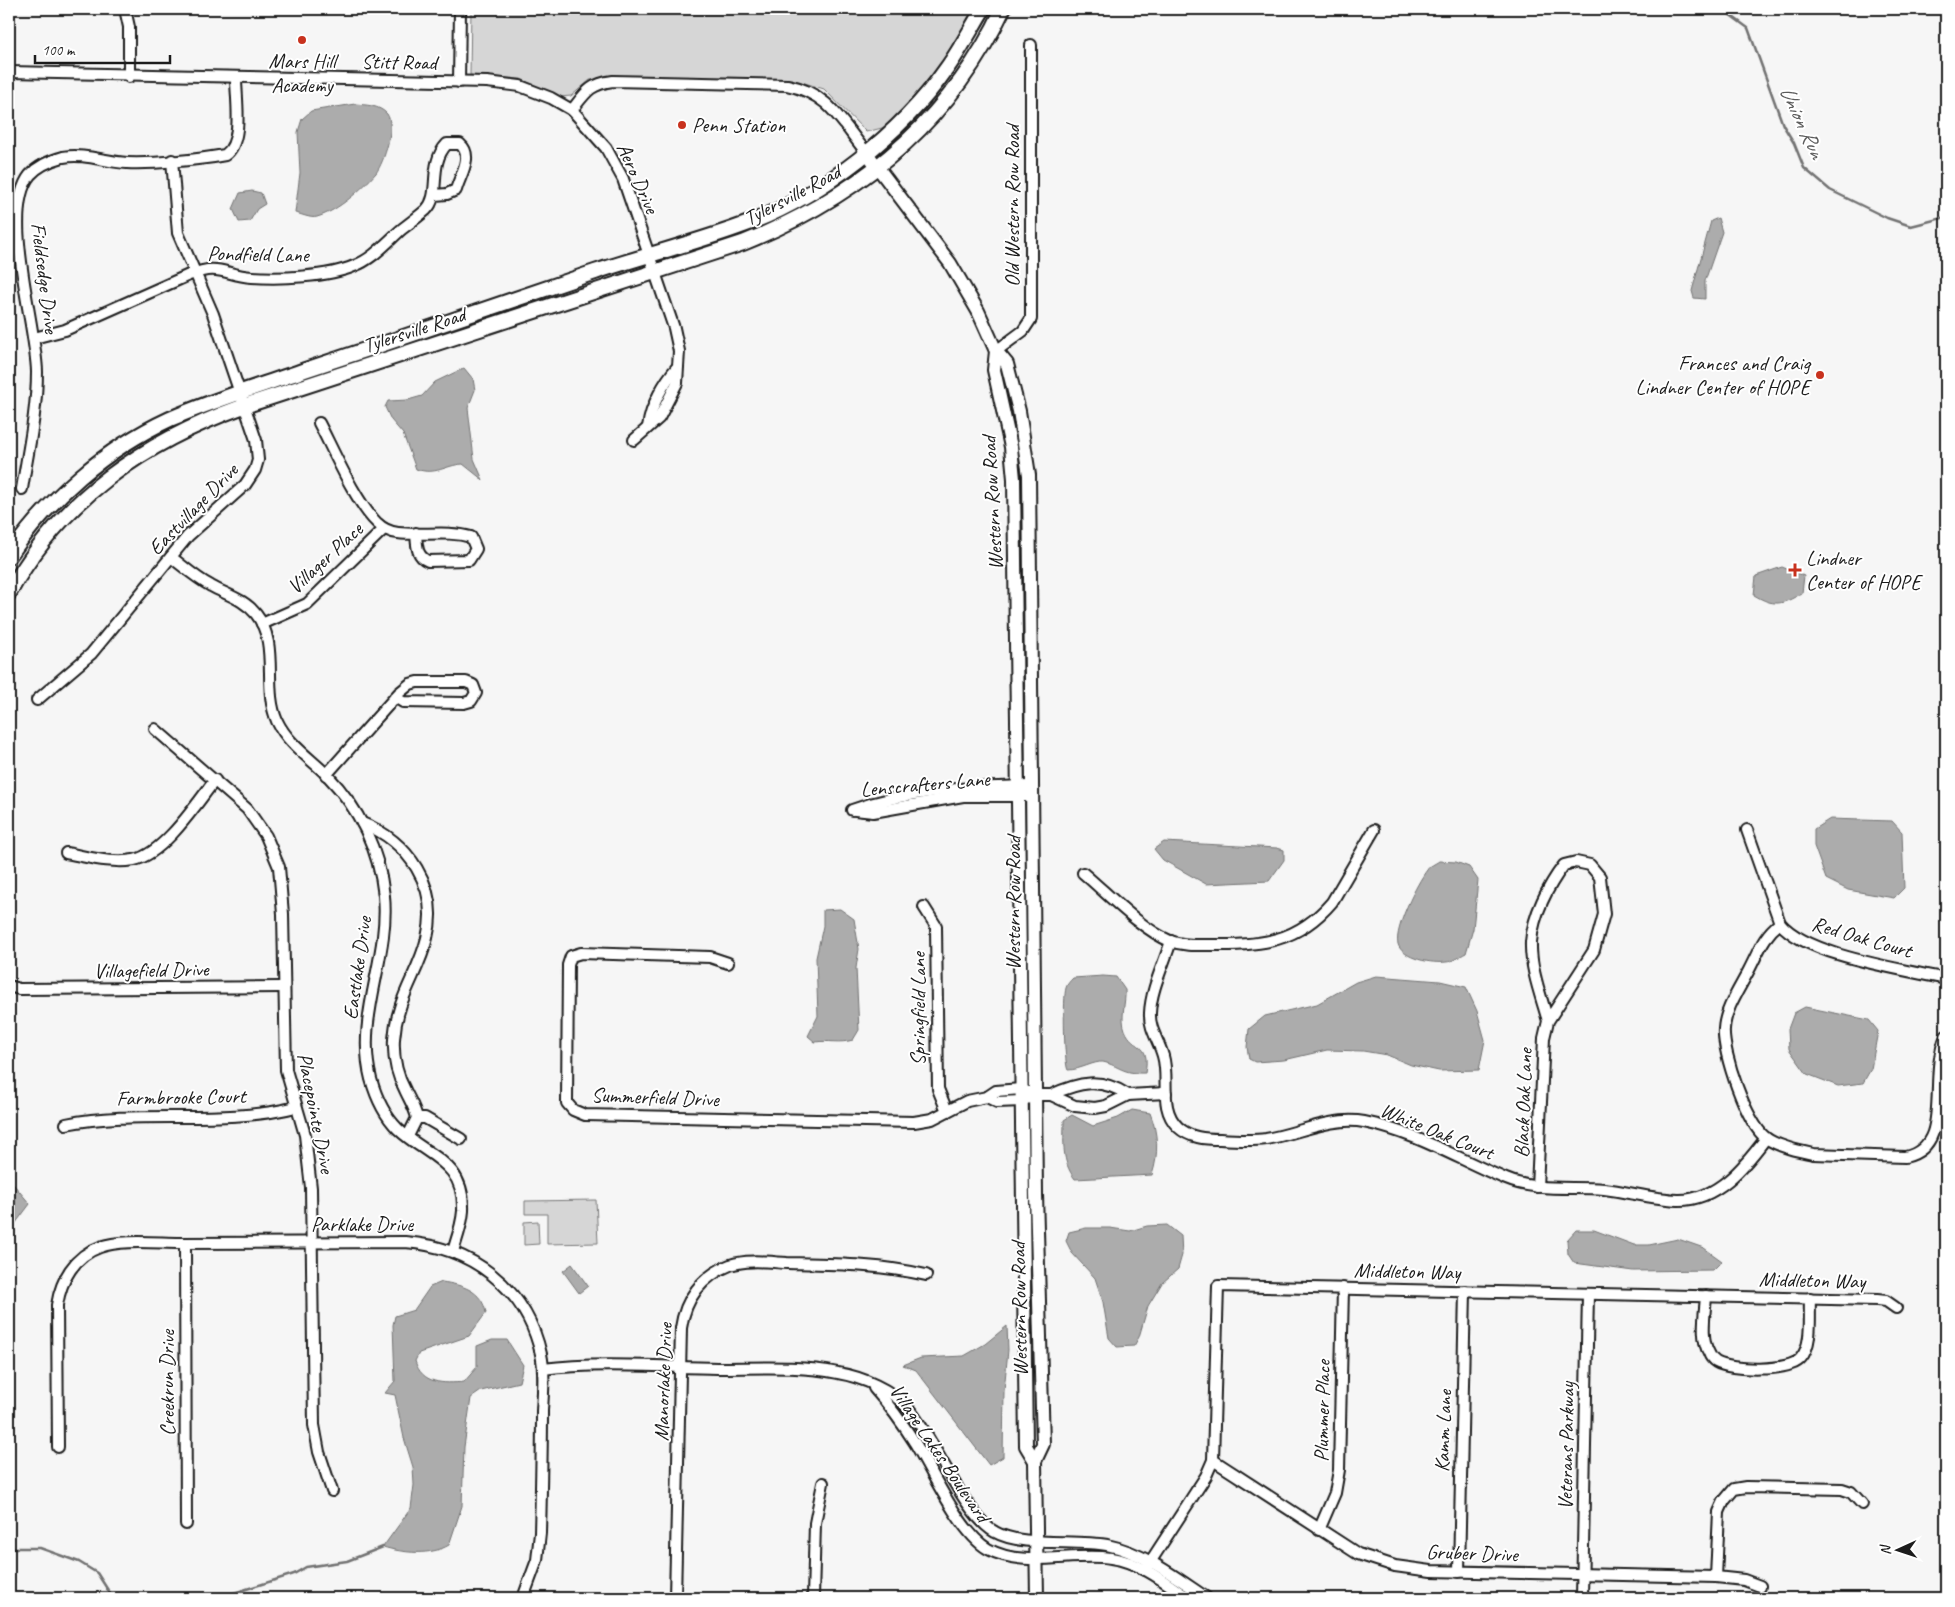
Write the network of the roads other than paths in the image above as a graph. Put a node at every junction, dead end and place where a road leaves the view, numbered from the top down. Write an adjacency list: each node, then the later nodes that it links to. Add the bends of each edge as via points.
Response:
1 (125, 9): 7 (street, via 129,27)
2 (460, 9): 9 (street)
3 (982, 9): 11 (main road, via 930,91 894,130)
4 (1003, 9): 13 (main road, via 966,75 910,139)
5 (1031, 45): 19 (street, Old Western Row Road, via 1031,319 1023,331)
6 (9, 72): 7 (street, Stitt Road)
7 (128, 76): 8 (street, Stitt Road)
8 (236, 78): 9 (street, Stitt Road); 12 (street, Fieldsedge Drive, via 237,136 232,150 218,156)
9 (459, 82): 10 (street, Aero Drive, via 520,86)
10 (572, 110): 11 (street, via 587,91 605,82 786,85 804,88 828,104); 15 (street, Aero Drive, via 597,136 616,164)
11 (866, 152): 13 (street, Western Row Road); 15 (main road, Tylersville Road, via 832,179 750,222)
12 (172, 160): 17 (street, Eastvillage Drive, via 178,233); 18 (street, Fieldsedge Drive, via 128,163 82,156 63,157 44,164 29,175 20,196 17,225)
13 (878, 168): 16 (main road, Tylersville Road, via 780,228); 19 (street, Western Row Road, via 962,282)
14 (435, 194): 14 (street, via 456,190 467,154 460,144 447,144 443,149 434,174); 17 (street, Pondfield Lane, via 425,211 355,266 342,270 255,277 216,268)
15 (648, 254): 16 (street, Aero Drive); 20 (main road, Tylersville Road)
16 (654, 272): 20 (main road, Tylersville Road); 22 (street, Aero Drive, via 678,341 678,383 659,418)
17 (194, 273): 18 (street, Pondfield Lane, via 66,330); 20 (street, Eastvillage Drive, via 213,314)
18 (34, 338): 23 (street, Fieldsedge Drive, via 36,382)
19 (996, 351): 35 (street, Western Row Road, via 994,370 1011,447 1014,479); 36 (street, Western Row Road, via 1007,364 1029,475)
20 (242, 400): 26 (main road, Tylersville Road, via 170,419 113,452 62,492 26,531); 27 (street, Eastvillage Drive, via 258,450 255,470 245,485 188,536); 28 (main road, Tylersville Road, via 166,439 101,483 41,543)
21 (319, 423): 24 (street, via 369,514)
22 (634, 440)
23 (22, 489)
24 (384, 529): 25 (street); 29 (street, Villager Place, via 307,604)
25 (416, 533): 25 (street, via 458,533 471,537 476,549 469,560 428,561 422,559 418,552)
26 (9, 556)
27 (171, 557): 29 (street, Eastlake Drive, via 211,586 242,601); 31 (street, Eastvillage Drive, via 91,654)
28 (9, 593)
29 (262, 624): 33 (street, Eastlake Drive, via 269,648 270,696 277,721 292,743)
30 (395, 697): 30 (street, via 417,682 466,682 473,685 476,693 471,701 464,703 403,702); 33 (street)
31 (37, 700)
32 (155, 729): 34 (street, Placepointe Drive)
33 (326, 775): 37 (street, Eastlake Drive, via 341,790)
34 (215, 780): 40 (street, via 162,844 146,856 120,861); 47 (street, Placepointe Drive, via 256,820 279,867)
35 (1018, 791): 35 (street, Lenscrafters Lane, via 957,787 873,802 852,810 873,812 963,796); 36 (street, Lenscrafters Lane); 54 (street, Western Row Road)
36 (1032, 791): 53 (street, Western Row Road)
37 (362, 823): 59 (street, via 381,830 406,852 421,874 429,899 427,939 398,1008 394,1042 398,1075); 61 (street, Eastlake Drive, via 378,864 384,918 367,1025 367,1059 383,1109 399,1130)
38 (1374, 830): 44 (street, via 1332,902 1302,928 1251,946 1197,946)
39 (1747, 830): 43 (street, Red Oak Court)
40 (66, 853)
41 (1083, 873): 44 (street, via 1142,923)
42 (924, 907): 58 (street, Springfield Lane, via 936,926 938,1089)
43 (1780, 923): 46 (street, Red Oak Court, via 1802,942 1823,950); 62 (street, via 1768,932 1730,1008 1724,1029 1725,1051 1750,1120)
44 (1171, 941): 52 (street, White Oak Court, via 1150,1012 1153,1032 1164,1057)
45 (728, 963): 58 (street, Summerfield Drive, via 710,958 581,953 571,956 568,965 567,1102 573,1110 585,1115 914,1122)
46 (1946, 979)
47 (283, 987): 48 (street, Villagefield Drive); 57 (street, Placepointe Drive, via 286,1070)
48 (14, 988): 49 (street, Villagefield Drive)
49 (9, 992)
50 (1548, 1020): 50 (street, Black Oak Lane, via 1594,950 1604,914 1600,877 1590,865 1576,862 1564,865 1551,881 1533,933 1534,970); 64 (street, Black Oak Lane, via 1544,1038)
51 (1946, 1036): 62 (street, via 1940,1054 1940,1125 1936,1139 1917,1155 1813,1154 1799,1152)
52 (1166, 1093): 56 (street); 64 (street, White Oak Court, via 1167,1111 1174,1123 1196,1137 1264,1139 1340,1122 1361,1121 1441,1148 1506,1179)
53 (1035, 1094): 54 (street); 55 (street); 80 (street, Western Row Road, via 1042,1444)
54 (1021, 1095): 58 (street, Summerfield Drive, via 996,1091 987,1097 966,1101); 80 (street, Western Row Road, via 1026,1446)
55 (1051, 1095): 56 (street, via 1074,1106 1095,1108); 56 (street, via 1091,1082 1112,1085)
56 (1128, 1095)
57 (296, 1107): 60 (street, Farmbrooke Court, via 263,1114 113,1117); 65 (street, Placepointe Drive, via 309,1155)
58 (947, 1112)
59 (417, 1118): 61 (street); 63 (street, via 425,1118)
60 (66, 1124)
61 (408, 1136): 67 (street, Eastlake Drive, via 444,1162 459,1185 463,1212)
62 (1766, 1138): 64 (street, White Oak Court, via 1737,1174 1701,1196 1680,1200 1604,1189)
63 (461, 1139)
64 (1537, 1186)
65 (312, 1242): 66 (street, Parklake Drive); 67 (street, Parklake Drive, via 426,1243); 82 (street, Placepointe Drive, via 314,1426)
66 (185, 1243): 78 (street, Parklake Drive, via 107,1245 88,1253 68,1272 61,1285 57,1305); 84 (street, Creekrun Drive)
67 (453, 1251): 76 (street, Parklake Drive, via 483,1266 509,1289 531,1323)
68 (926, 1275): 75 (street, Manorlake Drive, via 859,1264 757,1262 730,1266 717,1271 701,1284 686,1308 681,1328)
69 (1343, 1288): 70 (street, Middleton Way); 79 (street, Middleton Way, via 1218,1286); 85 (street, Plummer Place, via 1339,1470 1335,1493)
70 (1465, 1291): 71 (street, Middleton Way); 89 (street, Kamm Lane)
71 (1588, 1294): 72 (street, Middleton Way); 90 (street, Veterans Parkway)
72 (1706, 1296): 73 (street, Middleton Way); 73 (street, via 1704,1339 1715,1361 1726,1366 1782,1368 1794,1365 1806,1350)
73 (1810, 1298): 74 (street, Middleton Way, via 1886,1301)
74 (1896, 1308)
75 (681, 1367): 76 (street, Village Lakes Boulevard, via 583,1366); 77 (street, Village Lakes Boulevard, via 816,1370 851,1376); 94 (street, Manorlake Drive)
76 (543, 1370): 93 (street, Parklake Drive, via 539,1546)
77 (870, 1384): 86 (street, Village Lakes Boulevard, via 891,1394 909,1409 974,1512 987,1527 1005,1536); 87 (street, Village Lakes Boulevard, via 897,1415 977,1540 999,1554)
78 (58, 1448)
79 (1212, 1460): 85 (street, Gruber Drive); 88 (street, Middleton Way, via 1206,1476)
80 (1035, 1461): 86 (street, Western Row Road)
81 (823, 1483): 95 (street, via 815,1523)
82 (332, 1491)
83 (1862, 1504): 91 (street, via 1851,1492 1842,1489 1734,1489 1720,1512)
84 (186, 1524)
85 (1319, 1530): 89 (street, Gruber Drive, via 1358,1554 1375,1560 1412,1570)
86 (1039, 1540): 87 (street, Western Row Road); 88 (street, Village Lakes Boulevard, via 1107,1545 1134,1553)
87 (1036, 1558): 88 (street, Village Lakes Boulevard, via 1111,1558); 96 (street, Western Row Road)
88 (1148, 1566): 97 (street); 98 (street)
89 (1459, 1572): 90 (street, Gruber Drive)
90 (1582, 1574): 91 (street, Gruber Drive); 99 (street, Veterans Parkway)
91 (1716, 1576): 92 (street, Gruber Drive)
92 (1760, 1586)
93 (523, 1598)
94 (675, 1598)
95 (813, 1598)
96 (1037, 1598)
97 (1188, 1598)
98 (1206, 1598)
99 (1582, 1598)

